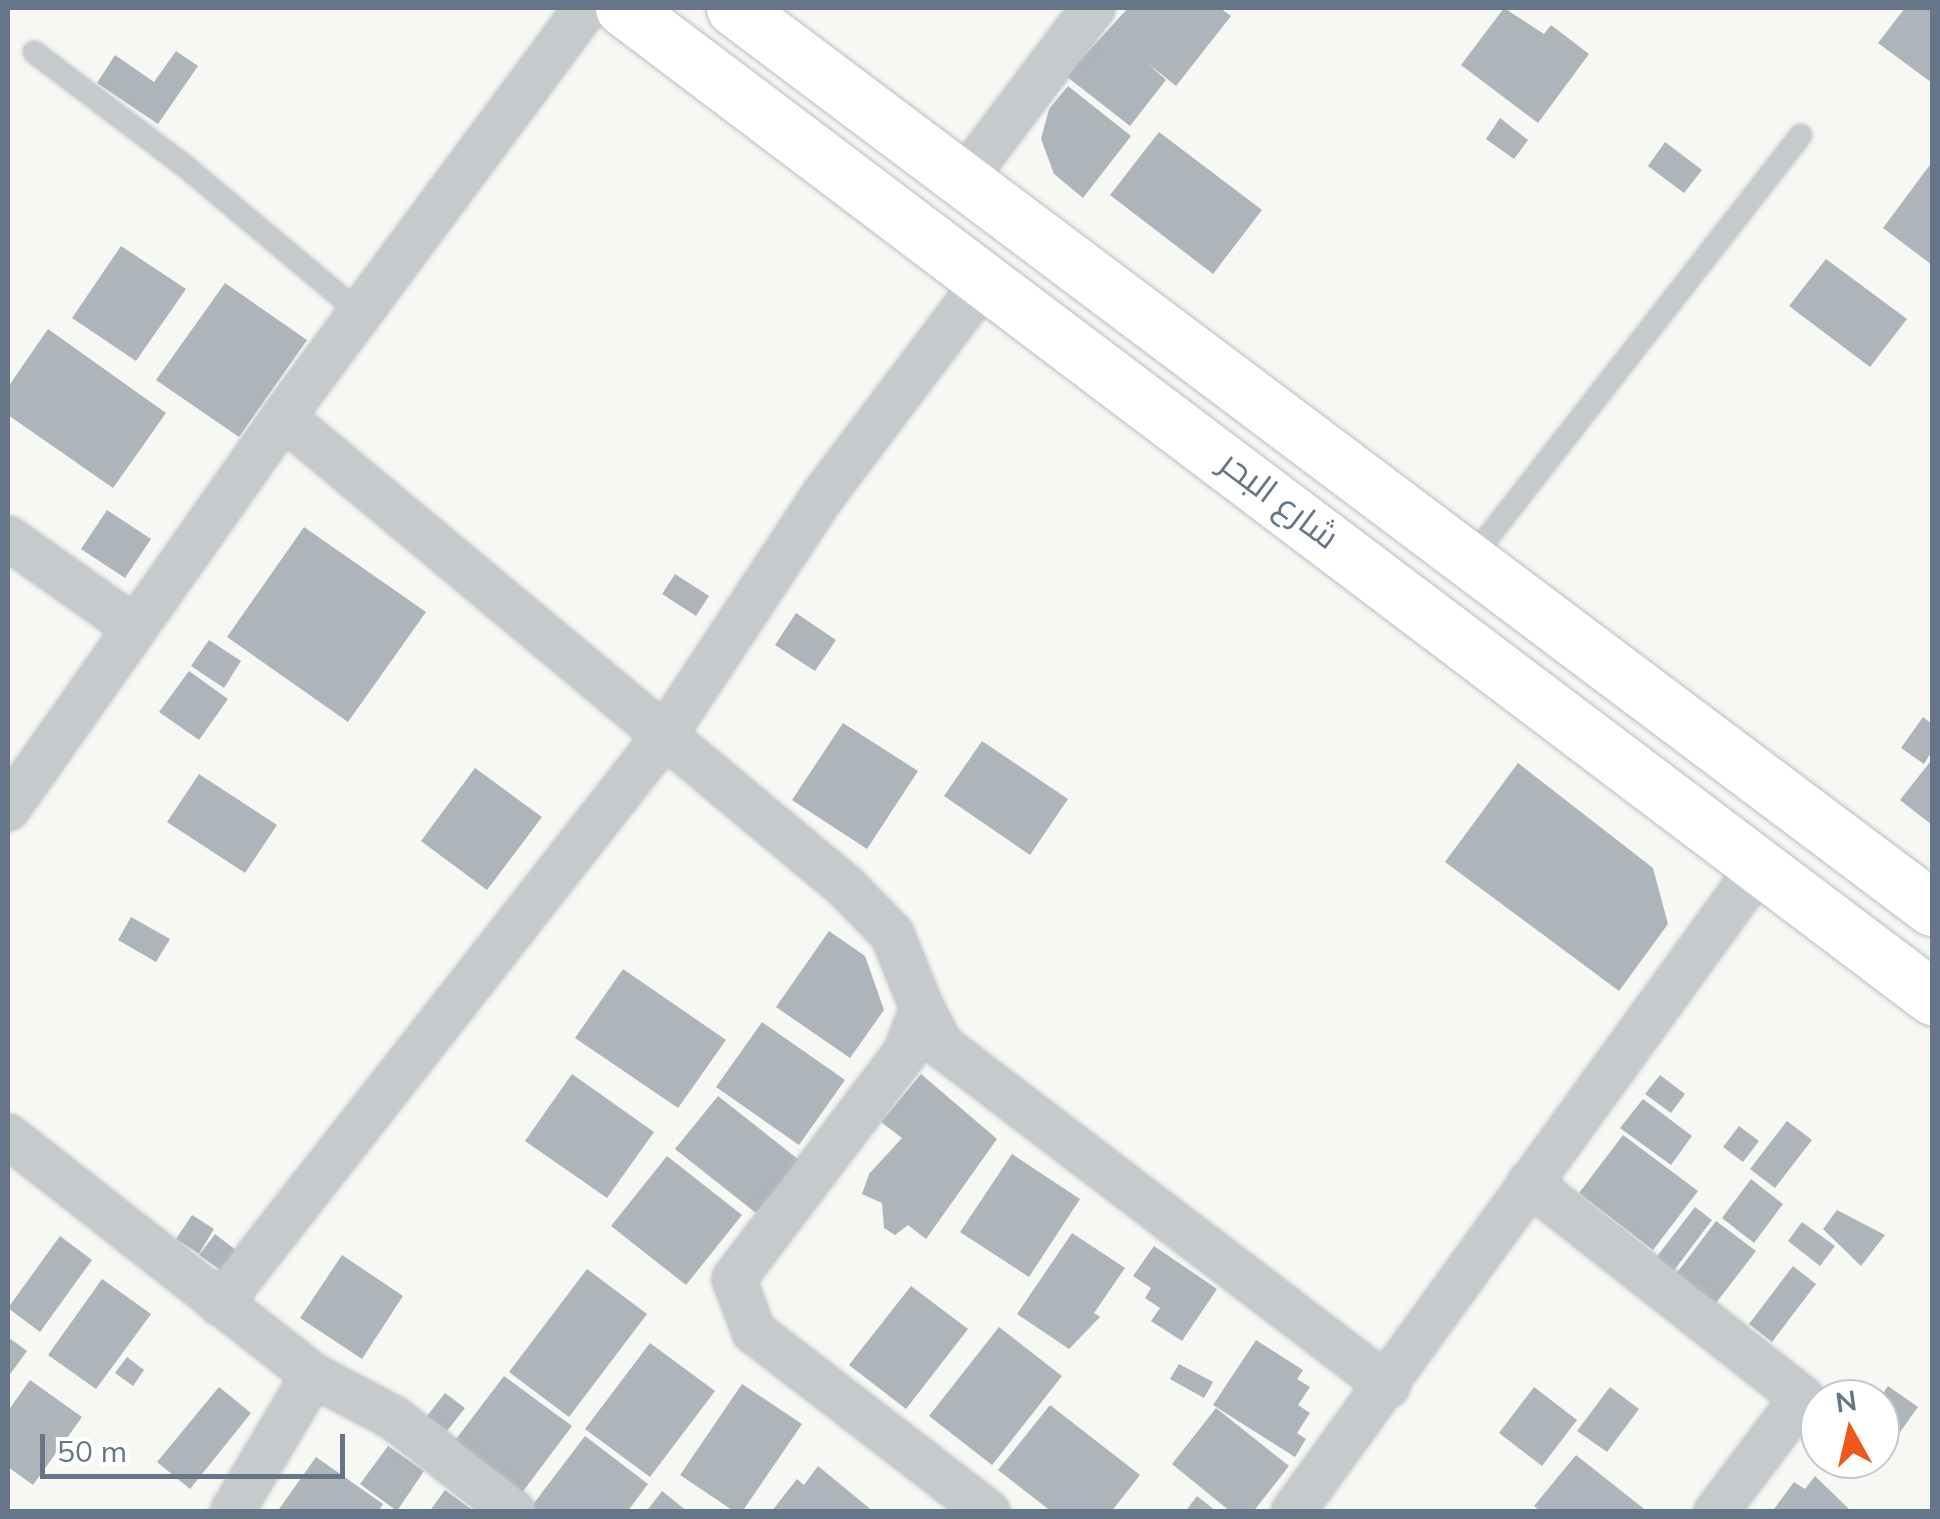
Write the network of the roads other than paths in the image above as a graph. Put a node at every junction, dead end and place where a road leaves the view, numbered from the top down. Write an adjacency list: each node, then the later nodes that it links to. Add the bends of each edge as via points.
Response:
1 (586, 8): 9 (street)
2 (623, 8): 8 (main road, شارع البحر)
3 (734, 8): 7 (main road, شارع البحر)
4 (1093, 8): 7 (street)
5 (34, 52): 9 (lane, via 186,167)
6 (1802, 135): 12 (lane)
7 (962, 182): 12 (main road, شارع البحر)
8 (987, 278): 14 (street, via 824,494); 16 (main road, شارع البحر)
9 (360, 313): 10 (street)
10 (283, 417): 13 (street); 14 (street)
11 (8, 538): 13 (street)
12 (1470, 560): 17 (main road, شارع البحر)
13 (135, 628): 15 (street)
14 (665, 736): 19 (street, via 892,934); 22 (street)
15 (8, 809)
16 (1762, 863): 18 (main road, شارع البحر); 21 (street)
17 (1932, 908)
18 (1932, 996)
19 (922, 1008): 24 (street, via 942,1046); 27 (street, via 905,1053 734,1278 754,1332)
20 (8, 1136): 22 (street)
21 (1529, 1183): 24 (street); 29 (street, via 1802,1398)
22 (220, 1304): 23 (street)
23 (312, 1375): 25 (street); 26 (street, via 394,1418)
24 (1388, 1386): 28 (street)
25 (232, 1512)
26 (514, 1512)
27 (988, 1512)
28 (1293, 1512)
29 (1716, 1512)

